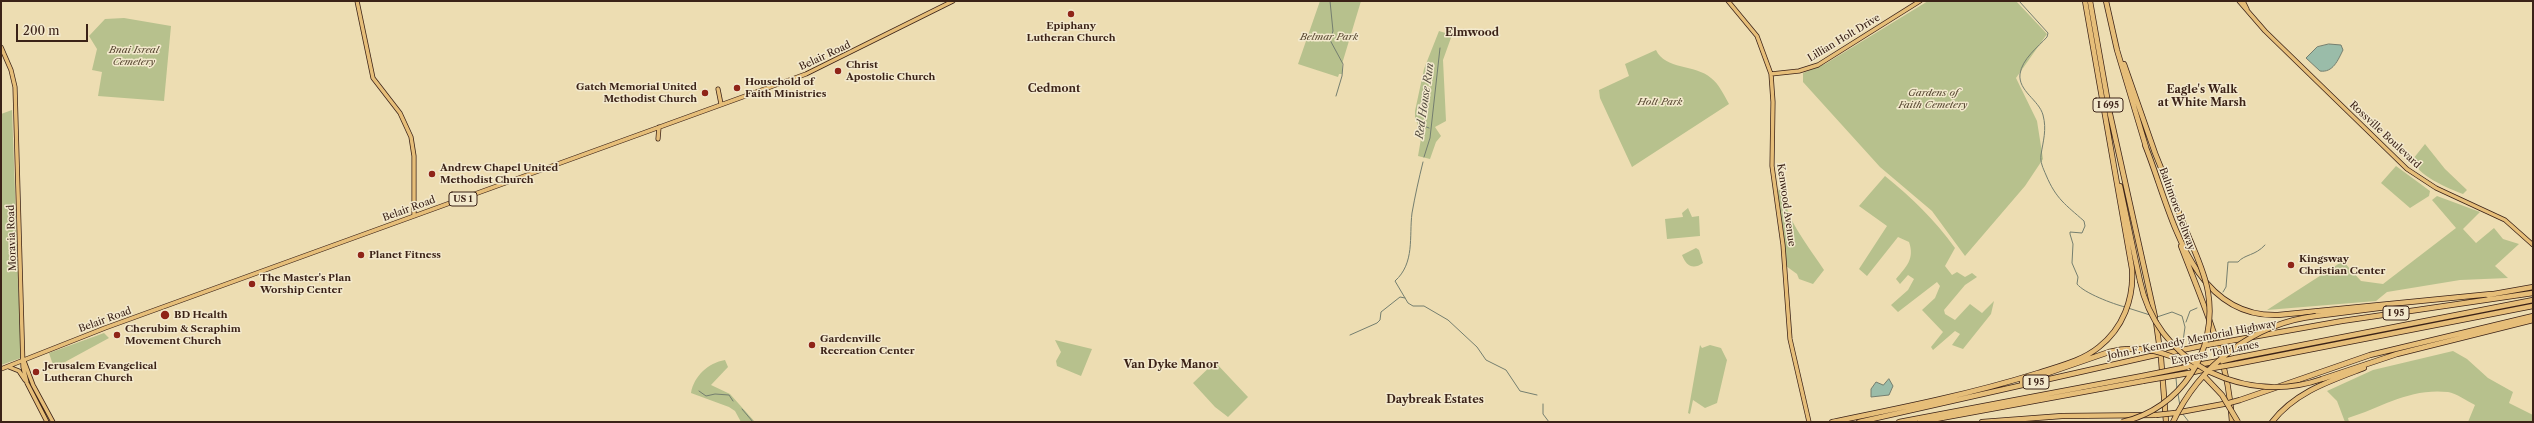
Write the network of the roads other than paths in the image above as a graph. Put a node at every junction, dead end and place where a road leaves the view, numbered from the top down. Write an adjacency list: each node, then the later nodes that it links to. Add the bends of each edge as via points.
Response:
1 (357, 1): 20 (main road, via 374,81 404,121 411,137 414,156)
2 (953, 1): 15 (main road, Belair Road / US 1, via 821,68)
3 (1728, 1): 13 (main road, Kenwood Avenue, via 1759,40)
4 (1920, 1): 13 (main road, Lillian Holt Drive, via 1818,65 1799,71)
5 (2085, 1): 17 (highway)
6 (2090, 1): 44 (highway, I 695, bridge, via 2112,127 2154,311 2162,364)
7 (2106, 1): 11 (highway, Baltimore Beltway / I 695)
8 (2239, 1): 10 (main road, Rossville Boulevard)
9 (2243, 1): 10 (main road, Rossville Boulevard)
10 (2247, 9): 21 (main road, Rossville Boulevard, via 2265,30 2407,169 2436,188 2505,220)
11 (2110, 19): 19 (highway, Baltimore Beltway / I 695); 43 (highway, bridge, via 2150,141 2204,275 2209,300 2209,326 2203,351 2191,375 2174,395 2154,410)
12 (1, 47): 30 (main road, Moravia Road, via 11,70 14,87)
13 (1771, 74): 35 (main road, Kenwood Avenue, via 1772,166 1783,245 1790,339)
14 (718, 89): 15 (main road)
15 (721, 104): 16 (main road, Belair Road / US 1)
16 (659, 127): 18 (main road); 20 (main road, Belair Road / US 1)
17 (2107, 134): 29 (highway, bridge, via 2148,309 2163,332 2180,351 2206,370 2235,382 2270,388 2295,386); 38 (highway, via 2132,269 2130,300 2115,332 2103,344 2073,361 1994,385)
18 (658, 139)
19 (2145, 145): 24 (highway, via 2192,264 2211,289 2237,308 2259,314 2282,315); 46 (highway, Baltimore Beltway / I 695, via 2220,347 2228,381)
20 (414, 216): 30 (main road, Belair Road / US 1)
21 (2533, 244)
22 (2533, 287): 24 (highway)
23 (2533, 293): 34 (highway, John F. Kennedy Memorial Highway / I 95, bridge, via 2331,323 2224,342)
24 (2491, 294): 45 (highway, bridge, via 2316,316 2273,327 2235,347 2201,378)
25 (2533, 300): 40 (highway, Express Toll Lanes, bridge)
26 (2533, 306): 41 (highway, Express Toll Lanes, bridge)
27 (2533, 316): 42 (highway, bridge, via 2390,349 2240,400 2195,411)
28 (2533, 320): 29 (highway)
29 (2425, 348): 48 (highway, via 2365,367 2309,390 2289,404)
30 (23, 360): 31 (main road, Belair Road / US 1); 33 (main road, Moravia Road); 37 (main road, Moravia Road)
31 (6, 367): 32 (main road, Belair Road / US 1); 33 (main road, via 17,369)
32 (1, 370)
33 (27, 383): 36 (main road, Moravia Road)
34 (1994, 392): 39 (highway, John F. Kennedy Memorial Highway / I 95); 47 (highway, bridge, via 2109,352 2147,349 2167,354 2184,363 2217,389)
35 (1808, 420)
36 (47, 422)
37 (53, 422)
38 (1832, 422)
39 (1859, 422)
40 (1899, 422)
41 (1920, 422)
42 (1982, 422)
43 (2122, 422)
44 (2166, 422)
45 (2173, 422)
46 (2232, 422)
47 (2238, 422)
48 (2272, 422)

